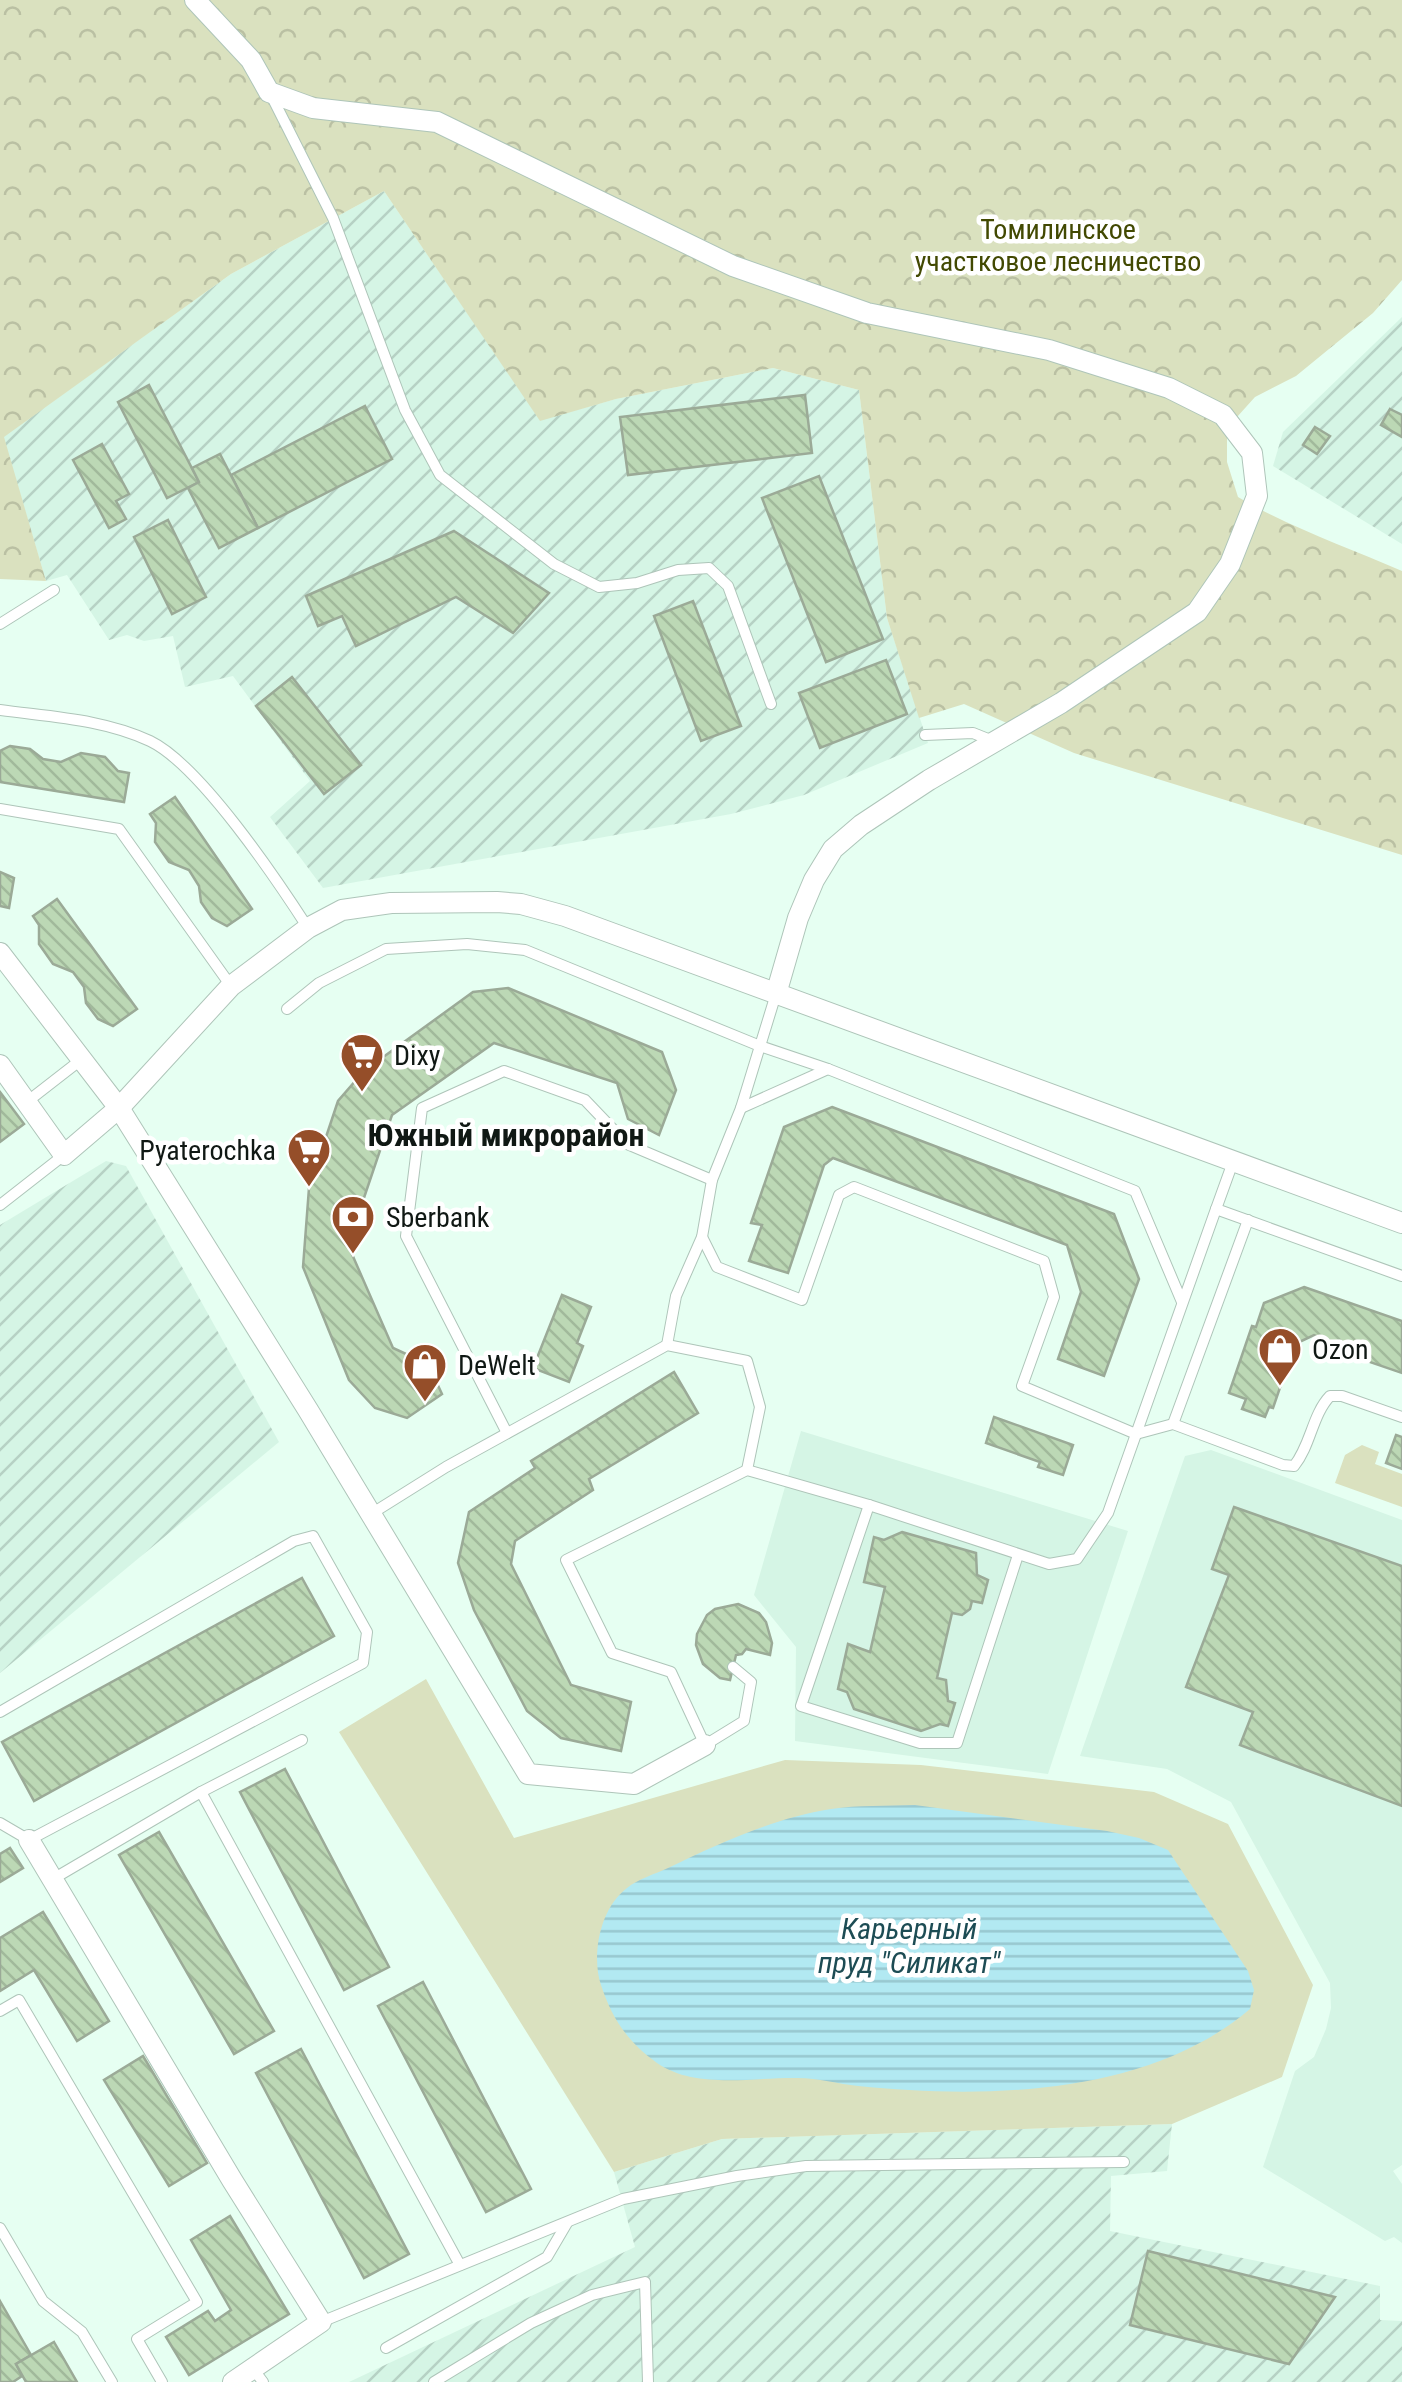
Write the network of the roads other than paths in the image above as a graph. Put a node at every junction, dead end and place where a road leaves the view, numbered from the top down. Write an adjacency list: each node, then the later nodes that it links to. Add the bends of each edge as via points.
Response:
1 (195, 0): 2 (street, via 251,60)
2 (269, 92): 5 (lane, via 333,218 405,410 440,474 554,564 600,587 709,568 728,586); 8 (street, via 313,108 437,122 733,266 867,313 1049,350 1169,388 1222,416 1252,452 1257,496 1230,564 1197,612)
3 (54, 590): 4 (lane)
4 (0, 624)
5 (771, 704)
6 (0, 710): 10 (lane, via 105,724 154,743 192,776 268,865)
7 (925, 735): 8 (lane, via 972,733)
8 (993, 742): 13 (street, via 861,824 833,849 798,918)
9 (0, 809): 12 (lane, via 119,828)
10 (308, 928): 12 (street); 13 (street, via 342,910 391,903 521,904)
11 (0, 953): 16 (street)
12 (231, 986): 20 (street)
13 (776, 994): 15 (lane); 23 (street)
14 (287, 1009): 15 (lane, via 319,983 386,950 467,944 525,950)
15 (760, 1046): 18 (lane); 21 (lane)
16 (82, 1059): 19 (lane); 20 (street)
17 (0, 1065): 19 (street)
18 (828, 1069): 21 (lane); 31 (lane, via 1136,1192)
19 (28, 1101): 22 (street)
20 (120, 1108): 22 (street); 39 (street)
21 (741, 1108): 24 (lane)
22 (64, 1155): 25 (lane)
23 (1233, 1161): 26 (lane); 28 (street)
24 (712, 1180): 29 (lane); 35 (lane, via 626,1144 585,1100 504,1071 422,1108 406,1236)
25 (0, 1205)
26 (1216, 1208): 27 (lane); 31 (lane)
27 (1248, 1220): 30 (lane); 34 (lane)
28 (1402, 1222)
29 (702, 1237): 32 (lane, via 676,1296); 36 (lane, via 717,1266 802,1300 838,1195 854,1188 1044,1260 1054,1297 1022,1386)
30 (1402, 1276)
31 (1182, 1302): 36 (lane)
32 (667, 1344): 35 (lane); 37 (lane, via 747,1361 760,1407)
33 (1402, 1417): 34 (lane, via 1330,1396 1294,1466)
34 (1173, 1424): 36 (lane)
35 (507, 1434): 39 (lane)
36 (1136, 1434): 40 (lane, via 1108,1513 1078,1559 1049,1564)
37 (747, 1470): 38 (lane); 44 (lane, via 566,1560 612,1653 671,1672)
38 (869, 1504): 40 (lane); 40 (lane, via 802,1706 920,1742 956,1743)
39 (370, 1514): 44 (street, via 528,1774 634,1784)
40 (1018, 1555)
41 (733, 1666): 44 (lane, via 751,1682 744,1721)
42 (0, 1712): 47 (lane, via 313,1536 367,1632 364,1663)
43 (302, 1740): 45 (lane)
44 (705, 1744)
45 (201, 1792): 48 (lane); 53 (lane)
46 (0, 1823): 47 (lane)
47 (29, 1840): 48 (street)
48 (52, 1880): 54 (street)
49 (0, 2011): 58 (lane, via 19,2000 197,2302 136,2339)
50 (1124, 2162): 51 (lane, via 806,2166 623,2199)
51 (568, 2222): 53 (lane); 55 (lane, via 547,2257)
52 (0, 2228): 57 (lane, via 42,2300 82,2332)
53 (460, 2266): 54 (lane)
54 (321, 2322): 56 (street)
55 (386, 2348)
56 (259, 2376): 59 (street)
57 (112, 2382)
58 (162, 2382)
59 (233, 2382)
60 (434, 2382): 61 (lane, via 532,2323 592,2295 645,2282)
61 (648, 2382)

